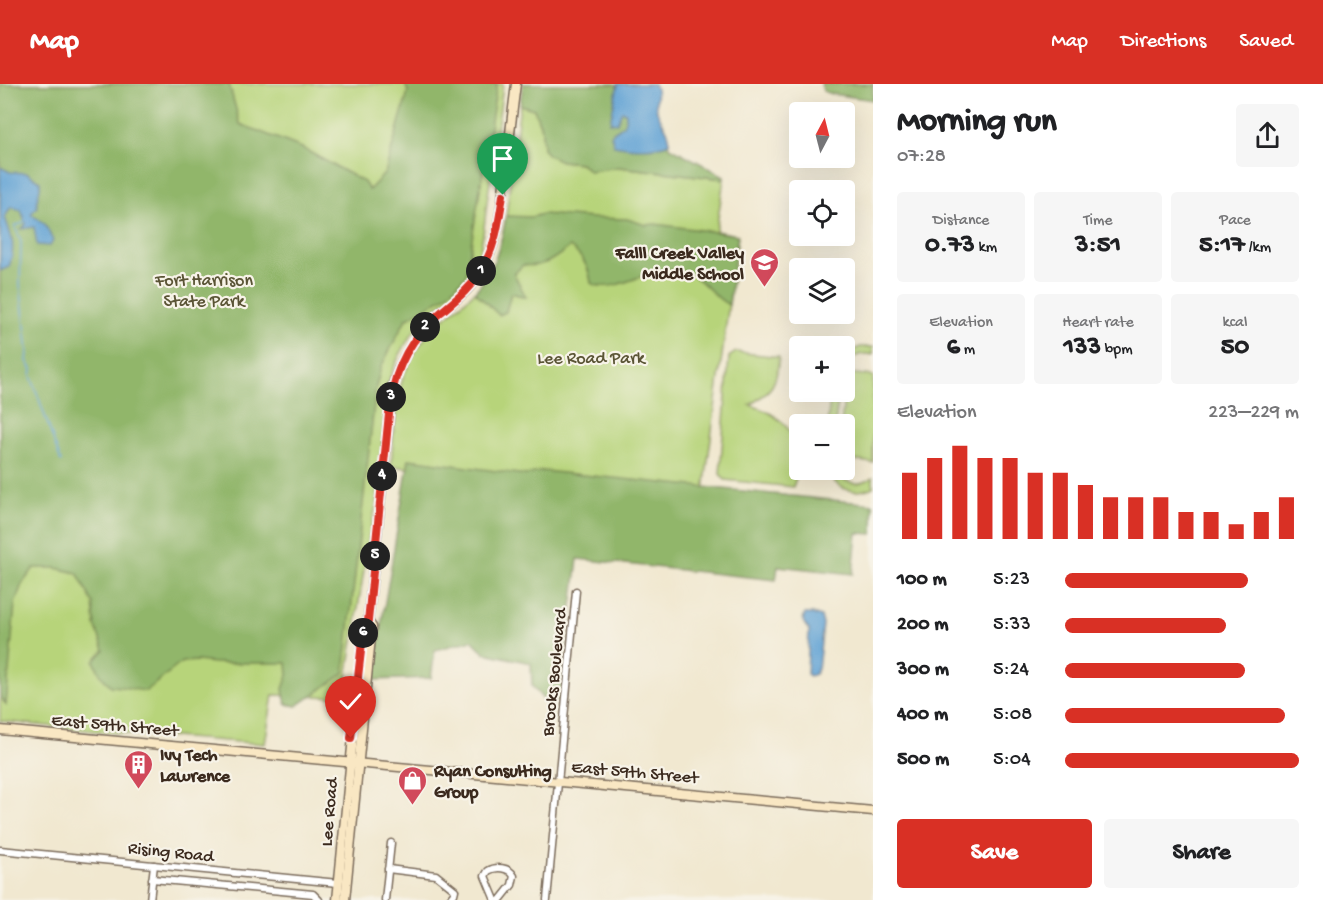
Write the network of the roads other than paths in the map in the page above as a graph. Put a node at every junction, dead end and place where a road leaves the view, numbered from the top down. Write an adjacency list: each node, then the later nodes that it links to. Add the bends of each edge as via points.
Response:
1 (516, 84): 4 (street, Lee Road, via 499,223 491,252 473,283 414,340 394,384 368,621 364,625)
2 (576, 591): 5 (street, Brooks Boulevard)
3 (0, 730): 4 (street, East 59th Street)
4 (354, 762): 5 (street, East 59th Street); 12 (street, Lee Road); 16 (street, Lee Road)
5 (558, 781): 6 (street, East 59th Street); 21 (street, Brooks Boulevard)
6 (873, 811)
7 (391, 843): 10 (street)
8 (0, 850): 9 (street, Rising Road)
9 (154, 865): 11 (street); 12 (street, Rising Road)
10 (388, 869): 17 (street); 18 (street, via 438,876 455,890)
11 (152, 879): 13 (street); 14 (street, via 313,894)
12 (338, 883): 15 (street, Lee Road)
13 (150, 900)
14 (319, 900)
15 (337, 900)
16 (345, 900)
17 (385, 900)
18 (449, 900)
19 (495, 900): 20 (street, via 485,876 494,868 508,870 514,876 513,884)
20 (500, 900)
21 (547, 900)

